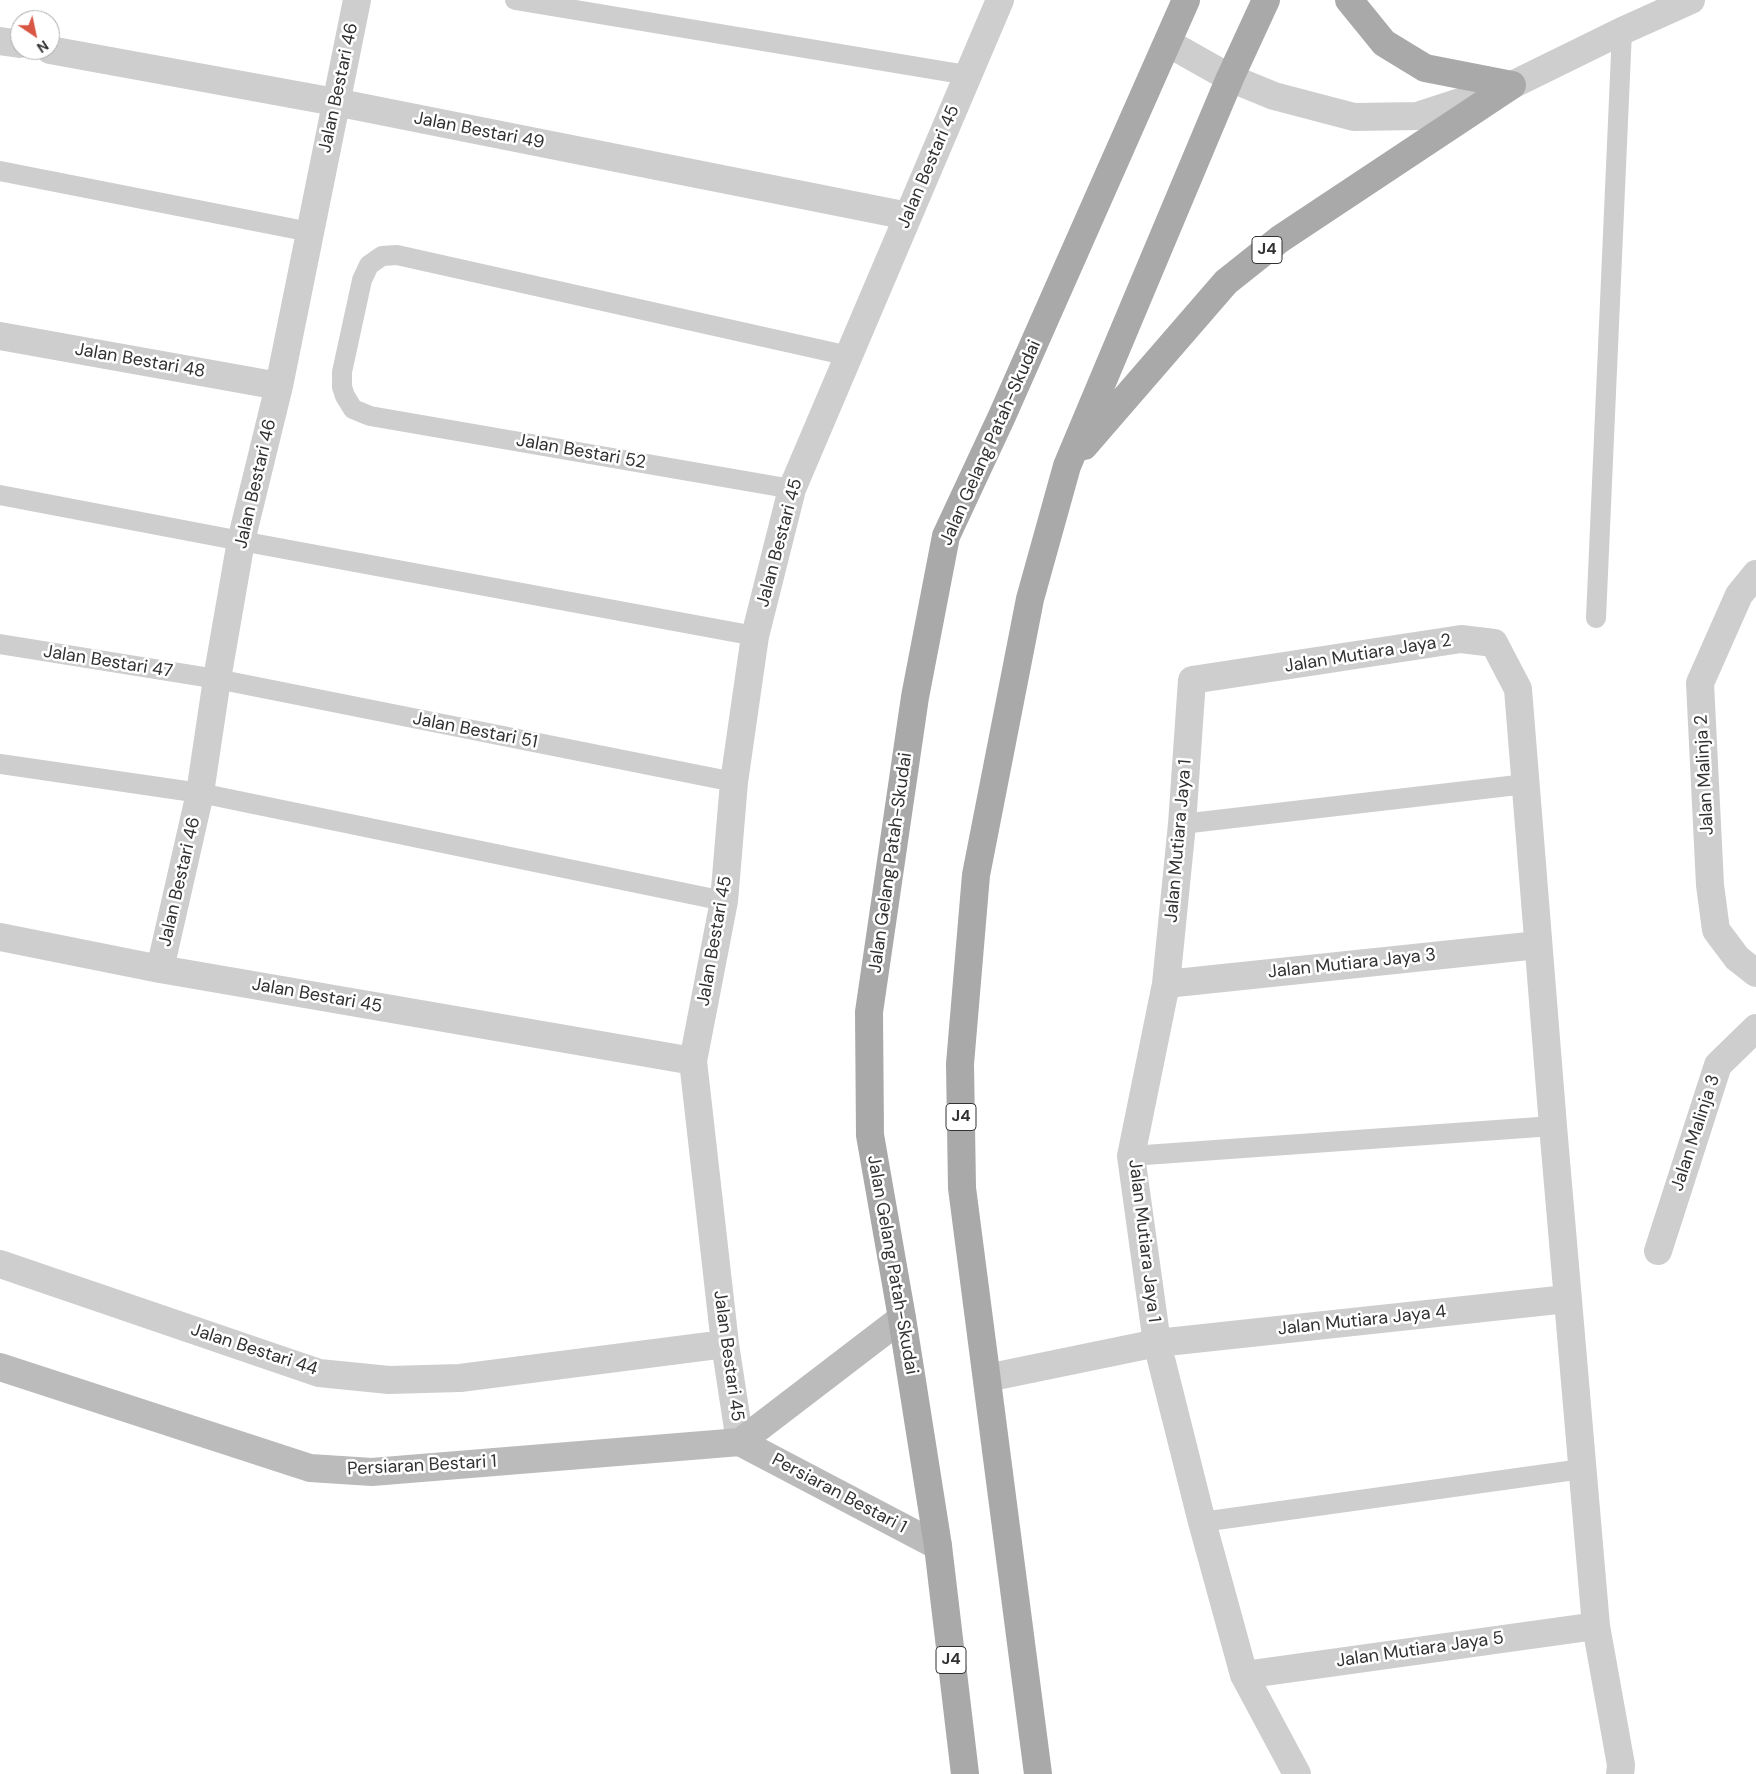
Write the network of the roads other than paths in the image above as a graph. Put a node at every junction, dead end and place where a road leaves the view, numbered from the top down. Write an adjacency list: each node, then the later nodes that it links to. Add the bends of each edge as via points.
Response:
1 (357, 0): 14 (street, Jalan Bestari 46)
2 (515, 0): 11 (lane)
3 (1000, 0): 11 (street, Jalan Bestari 45)
4 (1186, 0): 9 (main road, Jalan Gelang Patah-Skudai / J4)
5 (1266, 0): 12 (main road)
6 (1349, 0): 13 (main road, via 1384,43 1425,68)
7 (1691, 0): 8 (street)
8 (1622, 31): 13 (street); 26 (lane)
9 (1168, 43): 12 (street); 49 (main road, Jalan Gelang Patah-Skudai / J4, via 946,536 915,697 869,1012 870,1135)
10 (60, 52): 14 (street, Jalan Bestari 49)
11 (967, 75): 16 (street, Jalan Bestari 45)
12 (1230, 78): 13 (street, via 1274,96 1354,117 1417,116); 21 (main road)
13 (1512, 86): 21 (main road, J4, via 1280,239 1226,282)
14 (335, 102): 16 (street, Jalan Bestari 49); 17 (street, Jalan Bestari 46)
15 (0, 171): 17 (lane)
16 (908, 216): 19 (street, Jalan Bestari 45)
17 (310, 232): 20 (street, Jalan Bestari 46)
18 (0, 336): 20 (street, Jalan Bestari 48)
19 (849, 356): 22 (street, Jalan Bestari 45); 22 (lane, Jalan Bestari 52, via 397,255 382,256 369,265 362,280 342,372 342,387 353,408 370,416)
20 (279, 386): 24 (street, Jalan Bestari 46)
21 (1067, 466): 53 (main road, J4, via 1030,599 975,885 960,1064 962,1178)
22 (792, 489): 27 (street, Jalan Bestari 45)
23 (0, 495): 24 (lane)
24 (241, 542): 27 (lane); 29 (street, Jalan Bestari 46)
25 (1756, 574): 40 (street, Jalan Malinja 2, via 1739,595 1700,683 1710,885 1716,930 1737,958)
26 (1596, 618)
27 (755, 636): 32 (street, Jalan Bestari 45)
28 (0, 644): 29 (lane, Jalan Bestari 47)
29 (217, 680): 32 (lane, Jalan Bestari 51); 34 (street, Jalan Bestari 46)
30 (1192, 680): 33 (street, Jalan Mutiara Jaya 2, via 1461,640 1494,643 1518,689); 35 (street, Jalan Mutiara Jaya 1)
31 (0, 764): 34 (lane)
32 (734, 782): 36 (street, Jalan Bestari 45)
33 (1526, 784): 35 (lane); 38 (street)
34 (200, 793): 36 (lane); 39 (street, Jalan Bestari 46)
35 (1182, 824): 41 (street, Jalan Mutiara Jaya 1)
36 (724, 901): 43 (street, Jalan Bestari 45)
37 (0, 937): 39 (street, Jalan Bestari 45)
38 (1538, 945): 41 (street, Jalan Mutiara Jaya 3); 44 (street)
39 (160, 969): 43 (street, Jalan Bestari 45)
40 (1756, 973)
41 (1166, 984): 45 (street, Jalan Mutiara Jaya 1)
42 (1756, 1028): 46 (street, Jalan Malinja 3, via 1718,1065)
43 (693, 1060): 51 (street, Jalan Bestari 45)
44 (1553, 1126): 45 (lane); 48 (street)
45 (1131, 1156): 50 (street, Jalan Mutiara Jaya 1)
46 (1658, 1251)
47 (0, 1264): 51 (street, Jalan Bestari 44, via 319,1373 389,1380 460,1378)
48 (1567, 1299): 50 (street, Jalan Mutiara Jaya 4); 55 (street)
49 (902, 1318): 54 (street); 57 (main road, Jalan Gelang Patah-Skudai / J4)
50 (1157, 1343): 53 (street, Jalan Mutiara Jaya 4); 56 (street, Jalan Mutiara Jaya 1)
51 (725, 1344): 54 (street, Jalan Bestari 45)
52 (0, 1367): 54 (street, Persiaran Bestari 1, via 310,1468 372,1472)
53 (987, 1378): 61 (main road, J4)
54 (740, 1442): 57 (street, Persiaran Bestari 1)
55 (1582, 1469): 56 (lane); 58 (street)
56 (1202, 1522): 59 (street, Jalan Mutiara Jaya 1)
57 (938, 1546): 60 (main road, Jalan Gelang Patah-Skudai / J4)
58 (1596, 1626): 59 (street, Jalan Mutiara Jaya 5); 63 (street)
59 (1244, 1674): 62 (street, Jalan Mutiara Jaya 1)
60 (965, 1774)
61 (1038, 1774)
62 (1297, 1774)
63 (1620, 1774)

